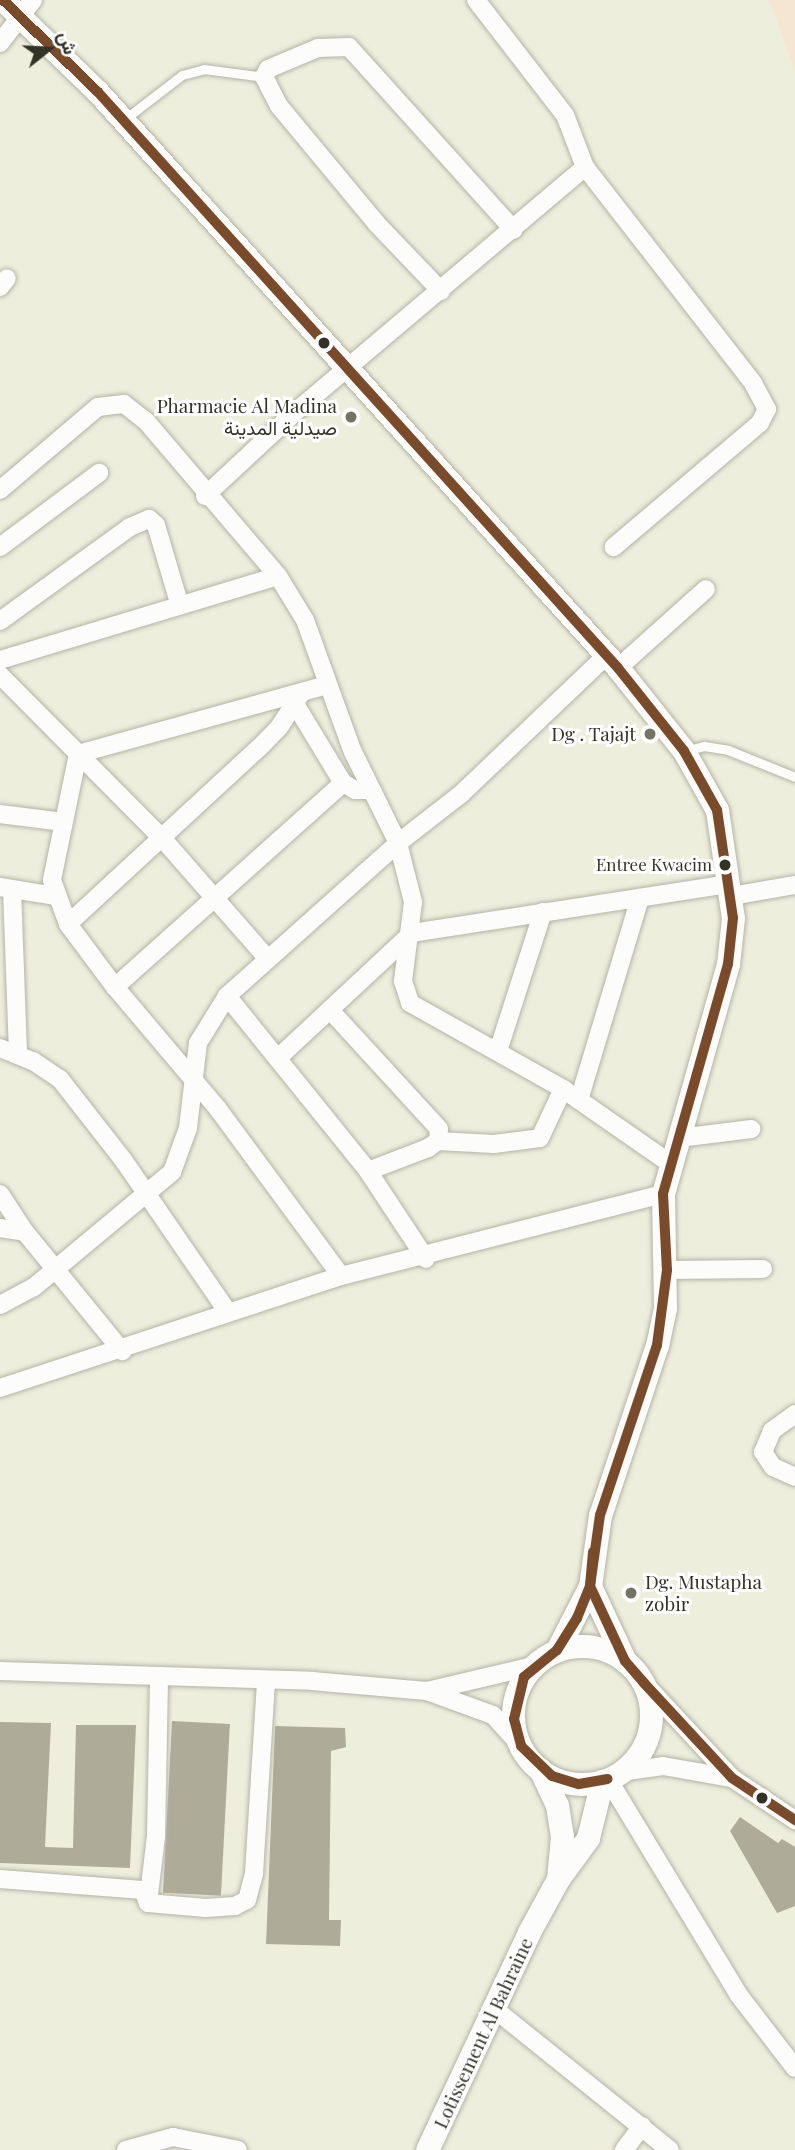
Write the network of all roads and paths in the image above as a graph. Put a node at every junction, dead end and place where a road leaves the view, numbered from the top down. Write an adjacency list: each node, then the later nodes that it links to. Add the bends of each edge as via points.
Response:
1 (3, 0): 3 (street)
2 (476, 0): 7 (street, via 565,115)
3 (27, 8): 4 (street); 6 (street)
4 (0, 43)
5 (264, 77): 6 (lane, via 204,69 182,75); 8 (street, via 277,62 294,55 337,44 349,47); 9 (street, via 305,138)
6 (123, 121): 10 (street)
7 (585, 167): 8 (street); 15 (street, via 753,383 767,408 760,423)
8 (514, 230): 9 (street)
9 (441, 291): 10 (street)
10 (346, 370): 13 (street); 21 (street)
11 (99, 473): 14 (street)
12 (0, 491): 13 (street, via 86,414 115,403 131,408 146,421)
13 (205, 496): 16 (street)
14 (0, 547)
15 (614, 547)
16 (278, 576): 18 (street); 23 (street, via 305,620)
17 (706, 589): 21 (street)
18 (180, 606): 19 (street, via 156,525 149,519 130,527); 20 (street)
19 (0, 621)
20 (0, 660)
21 (612, 662): 25 (street); 33 (street)
22 (0, 676): 26 (street)
23 (327, 685): 24 (street); 29 (street)
24 (297, 700): 26 (street); 28 (street); 32 (street, via 271,736)
25 (684, 751): 27 (lane, via 705,746 728,750); 36 (street, via 717,810)
26 (78, 754): 31 (street); 32 (street)
27 (795, 777)
28 (343, 783): 29 (street, via 355,790); 37 (street)
29 (372, 790): 33 (street)
30 (0, 814): 31 (street)
31 (63, 822): 38 (street, via 54,864)
32 (162, 838): 37 (street); 41 (street)
33 (398, 843): 42 (street, via 413,902); 43 (street)
34 (795, 885): 36 (street)
35 (6, 888): 38 (street); 49 (street)
36 (731, 890): 39 (street); 55 (street, via 728,964)
37 (214, 895): 43 (street); 44 (street)
38 (56, 896): 41 (street)
39 (640, 898): 40 (street); 53 (street)
40 (543, 912): 42 (street); 48 (street)
41 (68, 924): 44 (street)
42 (412, 933): 46 (street); 48 (street, via 402,981 410,1003)
43 (266, 957): 45 (street)
44 (115, 987): 51 (street)
45 (227, 996): 50 (street); 51 (street, via 198,1043)
46 (330, 1010): 50 (street); 56 (street, via 430,1116 439,1129)
47 (0, 1048): 49 (street)
48 (498, 1051): 52 (street)
49 (18, 1053): 61 (street, via 60,1079)
50 (279, 1057): 58 (street)
51 (193, 1080): 61 (street, via 179,1160); 68 (street)
52 (563, 1089): 53 (street); 56 (street, via 540,1139 494,1144)
53 (579, 1100): 57 (street)
54 (751, 1129): 55 (street)
55 (679, 1138): 57 (street)
56 (438, 1141): 58 (street)
57 (671, 1164): 60 (street)
58 (368, 1171): 64 (street)
59 (0, 1194): 63 (street)
60 (663, 1194): 64 (street); 67 (street)
61 (146, 1197): 66 (street); 70 (street)
62 (0, 1228): 63 (street)
63 (25, 1232): 66 (street)
64 (426, 1259): 68 (street)
65 (762, 1269): 67 (street)
66 (55, 1270): 69 (street); 71 (street)
67 (667, 1270): 75 (street, via 657,1345 600,1515)
68 (341, 1276): 70 (street)
69 (0, 1305)
70 (227, 1311): 71 (street)
71 (122, 1351): 72 (street)
72 (0, 1388)
73 (795, 1413): 74 (street, via 772,1432 763,1452 773,1467)
74 (795, 1478)
75 (590, 1586): 76 (street); 77 (street)
76 (557, 1650): 77 (street, via 586,1645); 78 (street)
77 (625, 1661): 82 (street)
78 (533, 1666): 83 (street); 84 (street, via 514,1704)
79 (0, 1671): 80 (street)
80 (159, 1676): 81 (street); 91 (street, via 156,1836)
81 (266, 1681): 83 (street); 91 (street, via 254,1873 247,1900 206,1909)
82 (644, 1683): 86 (street, via 651,1710 647,1739); 87 (street)
83 (427, 1691): 84 (street, via 493,1715)
84 (521, 1746): 85 (street)
85 (540, 1769): 86 (street, via 565,1782); 90 (street, Lotissement Al Bahraine, via 557,1805 562,1836)
86 (610, 1777): 87 (street, via 674,1767); 90 (street, Lotissement Al Bahraine, via 589,1838); 93 (street, via 738,1994)
87 (732, 1778): 88 (street)
88 (795, 1820)
89 (0, 1879): 91 (street, via 143,1890)
90 (558, 1879): 92 (street, Lotissement Al Bahraine)
91 (148, 1903)
92 (492, 2007): 94 (street); 97 (street, Lotissement Al Bahraine, via 456,2096)
93 (795, 2067)
94 (642, 2126): 98 (street); 99 (street)
95 (126, 2150): 96 (street, via 173,2137)
96 (239, 2150)
97 (427, 2150)
98 (624, 2150)
99 (670, 2150)

